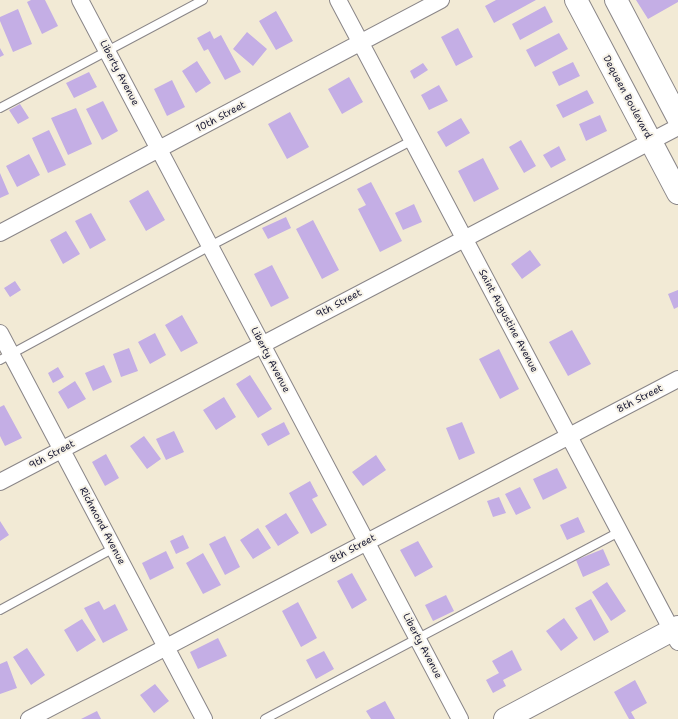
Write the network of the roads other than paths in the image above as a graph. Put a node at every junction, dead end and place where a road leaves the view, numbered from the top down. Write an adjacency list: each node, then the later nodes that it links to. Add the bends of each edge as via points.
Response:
1 (80, 0): 8 (street, Liberty Avenue)
2 (203, 0): 8 (lane)
3 (338, 0): 7 (street, Saint Augustine Avenue)
4 (441, 0): 7 (street, 10th Street)
5 (576, 0): 13 (street, Dequeen Boulevard)
6 (616, 0): 10 (street)
7 (361, 42): 12 (street, Saint Augustine Avenue); 14 (street, 10th Street)
8 (107, 51): 9 (lane); 14 (street, Liberty Avenue)
9 (0, 108)
10 (678, 118)
11 (678, 127): 13 (street, 9th Street)
12 (413, 140): 17 (street, Saint Augustine Avenue); 18 (lane)
13 (650, 141): 15 (street, Dequeen Boulevard); 17 (street, 9th Street)
14 (159, 149): 16 (street, 10th Street); 18 (street, Liberty Avenue)
15 (678, 193)
16 (0, 233)
17 (464, 238): 20 (street, 9th Street); 23 (street, Saint Augustine Avenue)
18 (210, 246): 20 (street, Liberty Avenue); 21 (lane)
19 (0, 333): 21 (street, Richmond Avenue)
20 (262, 344): 24 (street, 9th Street); 27 (street, Liberty Avenue)
21 (6, 357): 24 (street, Richmond Avenue)
22 (678, 379): 23 (street, 8th Street)
23 (569, 436): 26 (street, Saint Augustine Avenue); 27 (street, 8th Street)
24 (62, 450): 25 (street, 9th Street); 28 (street, Richmond Avenue)
25 (0, 482)
26 (620, 532): 30 (street, Saint Augustine Avenue); 31 (lane)
27 (366, 542): 31 (street, Liberty Avenue); 32 (street, 8th Street)
28 (114, 548): 29 (lane); 32 (street, Richmond Avenue)
29 (0, 610)
30 (676, 633): 37 (street)
31 (418, 639): 35 (lane); 36 (street, Liberty Avenue)
32 (166, 646): 33 (street, 8th Street); 34 (street, Richmond Avenue)
33 (29, 719)
34 (204, 719)
35 (266, 719)
36 (460, 719)
37 (505, 719)

